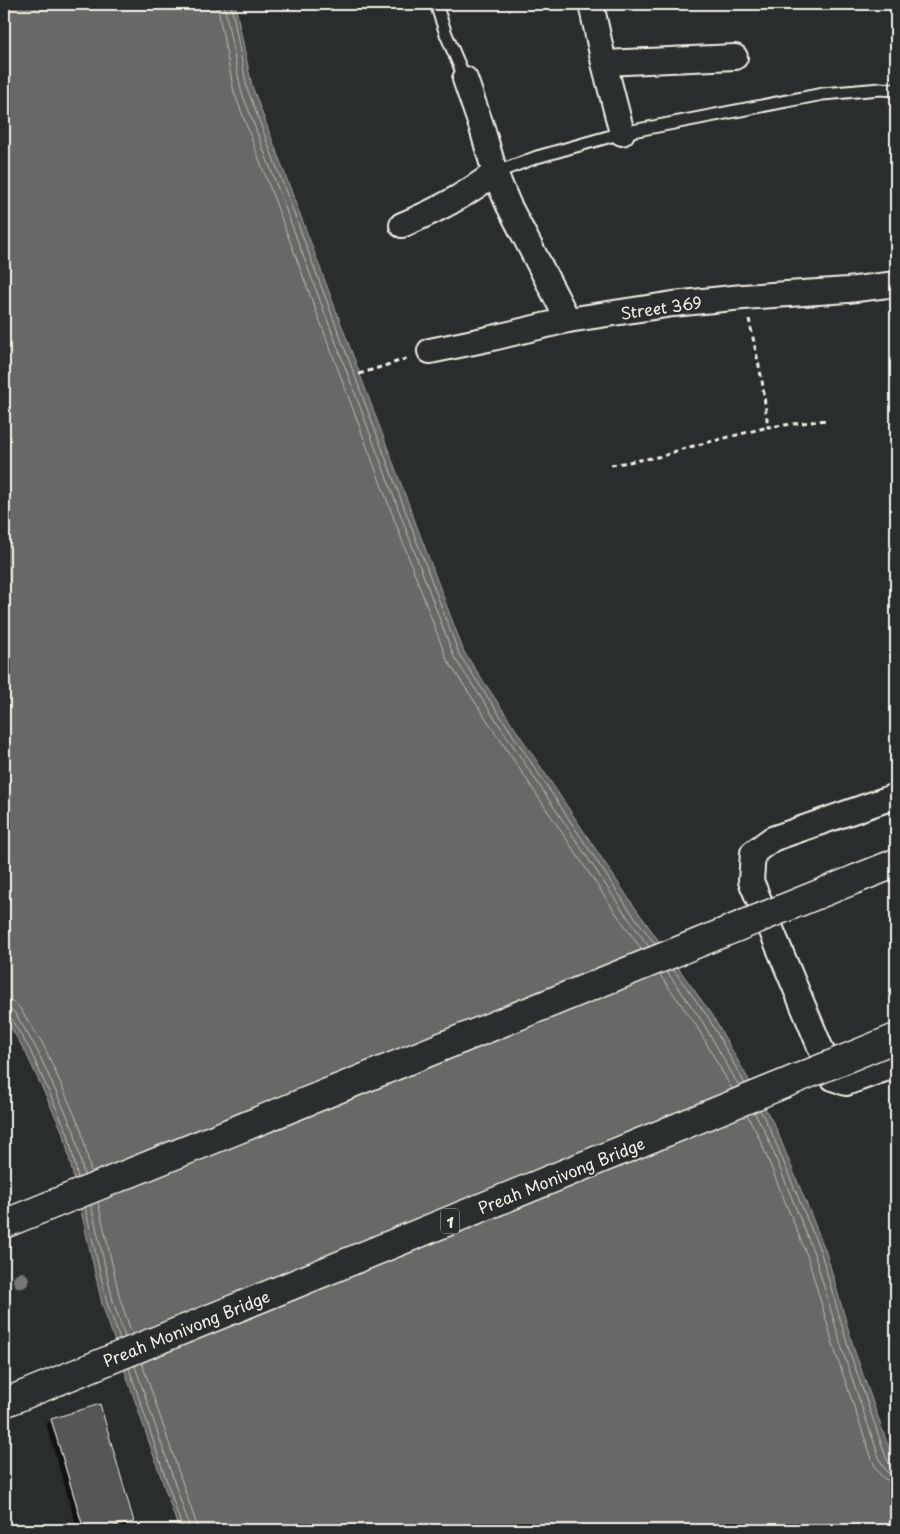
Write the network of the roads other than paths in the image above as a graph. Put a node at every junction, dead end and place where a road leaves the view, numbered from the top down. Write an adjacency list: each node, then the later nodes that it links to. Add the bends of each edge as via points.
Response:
1 (436, 4): 5 (lane)
2 (591, 4): 4 (street)
3 (735, 57): 4 (street)
4 (604, 64): 7 (street)
5 (465, 79): 8 (street)
6 (896, 90): 7 (lane, via 823,94)
7 (622, 133): 8 (lane, via 537,157)
8 (496, 173): 9 (street, via 450,203); 11 (street, via 508,204)
9 (402, 225)
10 (896, 284): 11 (street, Street 369, via 673,304)
11 (568, 320): 12 (street, Street 369)
12 (430, 350)
13 (896, 796): 16 (street, via 772,839 753,853 751,881 833,1078 846,1083)
14 (896, 862): 17 (highway, bridge)
15 (896, 1038): 18 (highway, Preah Monivong Bridge / 1, bridge)
16 (896, 1065)
17 (4, 1224)
18 (4, 1403)

